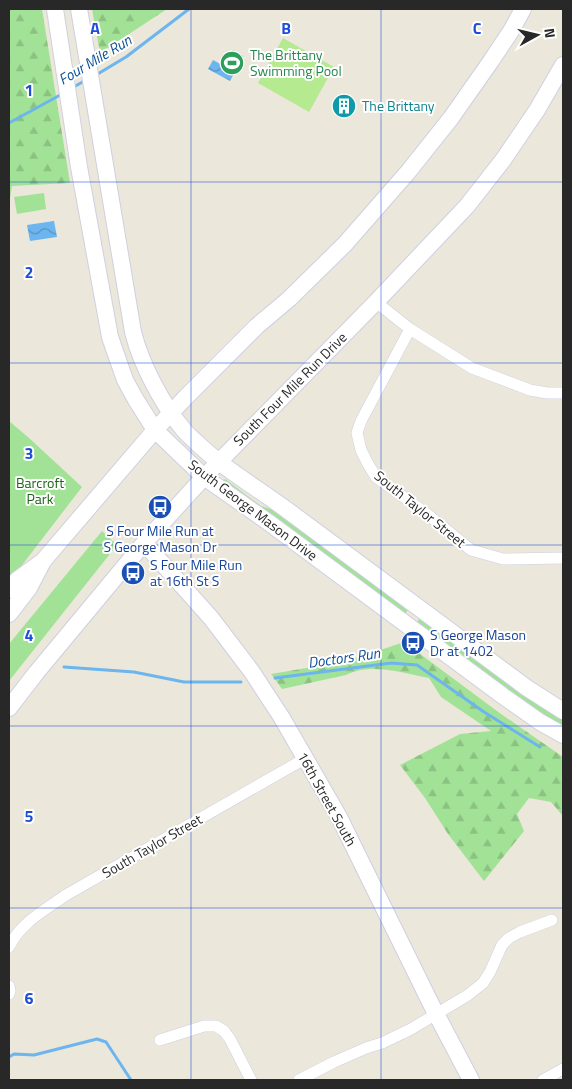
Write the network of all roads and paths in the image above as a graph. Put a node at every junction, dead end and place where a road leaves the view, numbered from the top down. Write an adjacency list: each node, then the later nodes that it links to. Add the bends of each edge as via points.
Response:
1 (55, 9): 11 (main road, South George Mason Drive, via 110,337 125,380)
2 (512, 9): 7 (main road, via 483,57 401,166 281,294)
3 (523, 9): 7 (main road, via 451,118 408,172 332,257)
4 (79, 10): 10 (main road, South George Mason Drive, via 137,349)
5 (563, 65): 6 (main road, South Four Mile Run Drive, via 503,160 473,198)
6 (376, 302): 8 (street); 12 (main road, South Four Mile Run Drive)
7 (257, 326): 10 (main road)
8 (410, 329): 9 (street, via 472,368 530,390); 15 (street, South Taylor Street, via 357,433 361,450 376,477 471,550 503,560)
9 (563, 393)
10 (171, 413): 11 (main road); 12 (main road, South George Mason Drive, via 183,430)
11 (155, 430): 13 (main road, South George Mason Drive); 16 (main road)
12 (219, 462): 13 (main road, South Four Mile Run Drive); 18 (main road, South George Mason Drive)
13 (204, 477): 14 (main road, South Four Mile Run Drive); 20 (main road, South George Mason Drive)
14 (144, 543): 21 (main road, South Four Mile Run Drive); 24 (main road, 16th Street South, via 211,618 252,672)
15 (563, 558)
16 (43, 561): 17 (main road); 19 (main road, via 29,588)
17 (9, 590)
18 (419, 608): 20 (main road); 22 (main road, South George Mason Drive)
19 (9, 614)
20 (407, 625): 23 (main road, South George Mason Drive, via 540,722)
21 (9, 708)
22 (563, 711)
23 (563, 735)
24 (306, 758): 26 (street, South Taylor Street, via 66,896 30,920); 29 (main road, 16th Street South, via 340,817)
25 (552, 920): 29 (street, via 509,938 502,945 483,983)
26 (9, 947)
27 (9, 986): 28 (street)
28 (9, 994)
29 (436, 1014): 33 (street, via 382,1043); 34 (main road, 16th Street South)
30 (160, 1040): 32 (street, via 204,1026 216,1026 230,1039)
31 (563, 1069): 35 (street)
32 (251, 1080)
33 (299, 1080)
34 (471, 1080)
35 (543, 1080)

